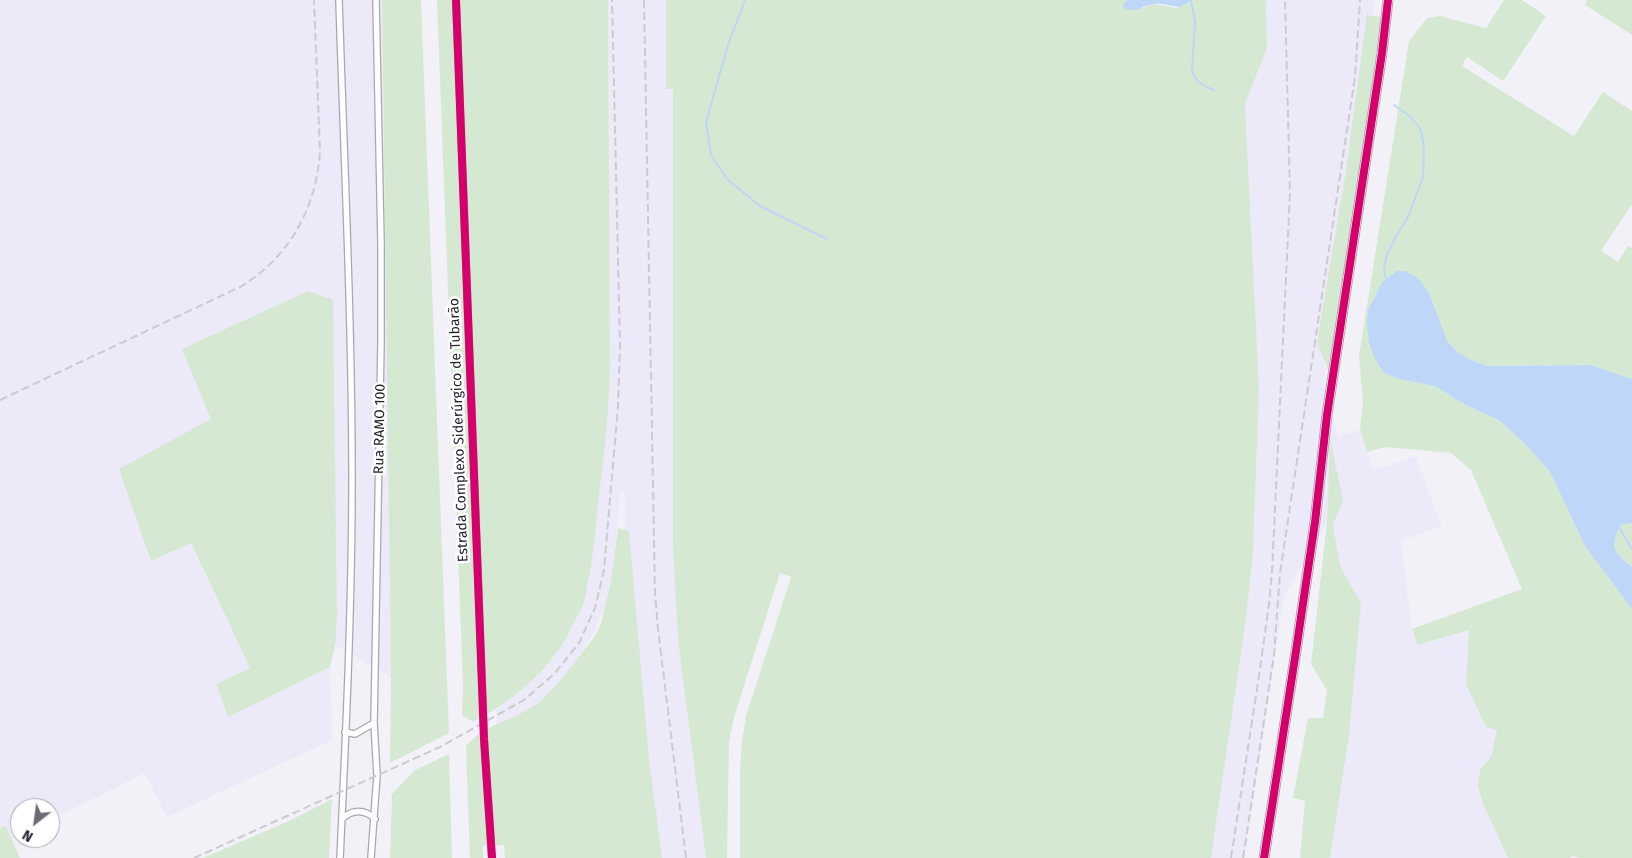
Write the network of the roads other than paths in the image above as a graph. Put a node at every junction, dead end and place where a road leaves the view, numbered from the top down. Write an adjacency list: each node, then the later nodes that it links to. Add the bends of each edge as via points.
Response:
1 (339, 0): 6 (street, Rua RAMO 100, via 351,380 351,565)
2 (376, 0): 5 (street, Rua RAMO 100, via 382,243)
3 (456, 0): 11 (street, Estrada Complexo Siderúrgico de Tubarão, bridge, via 484,739)
4 (1388, 0): 12 (street)
5 (374, 723): 6 (street, via 355,734); 8 (street, Rua RAMO 100)
6 (345, 732): 7 (street, Rua RAMO 100)
7 (342, 819): 8 (street, via 358,811); 9 (street, Rua RAMO 100)
8 (375, 819): 10 (street, Rua RAMO 100)
9 (340, 858)
10 (372, 858)
11 (492, 858)
12 (1264, 858)

